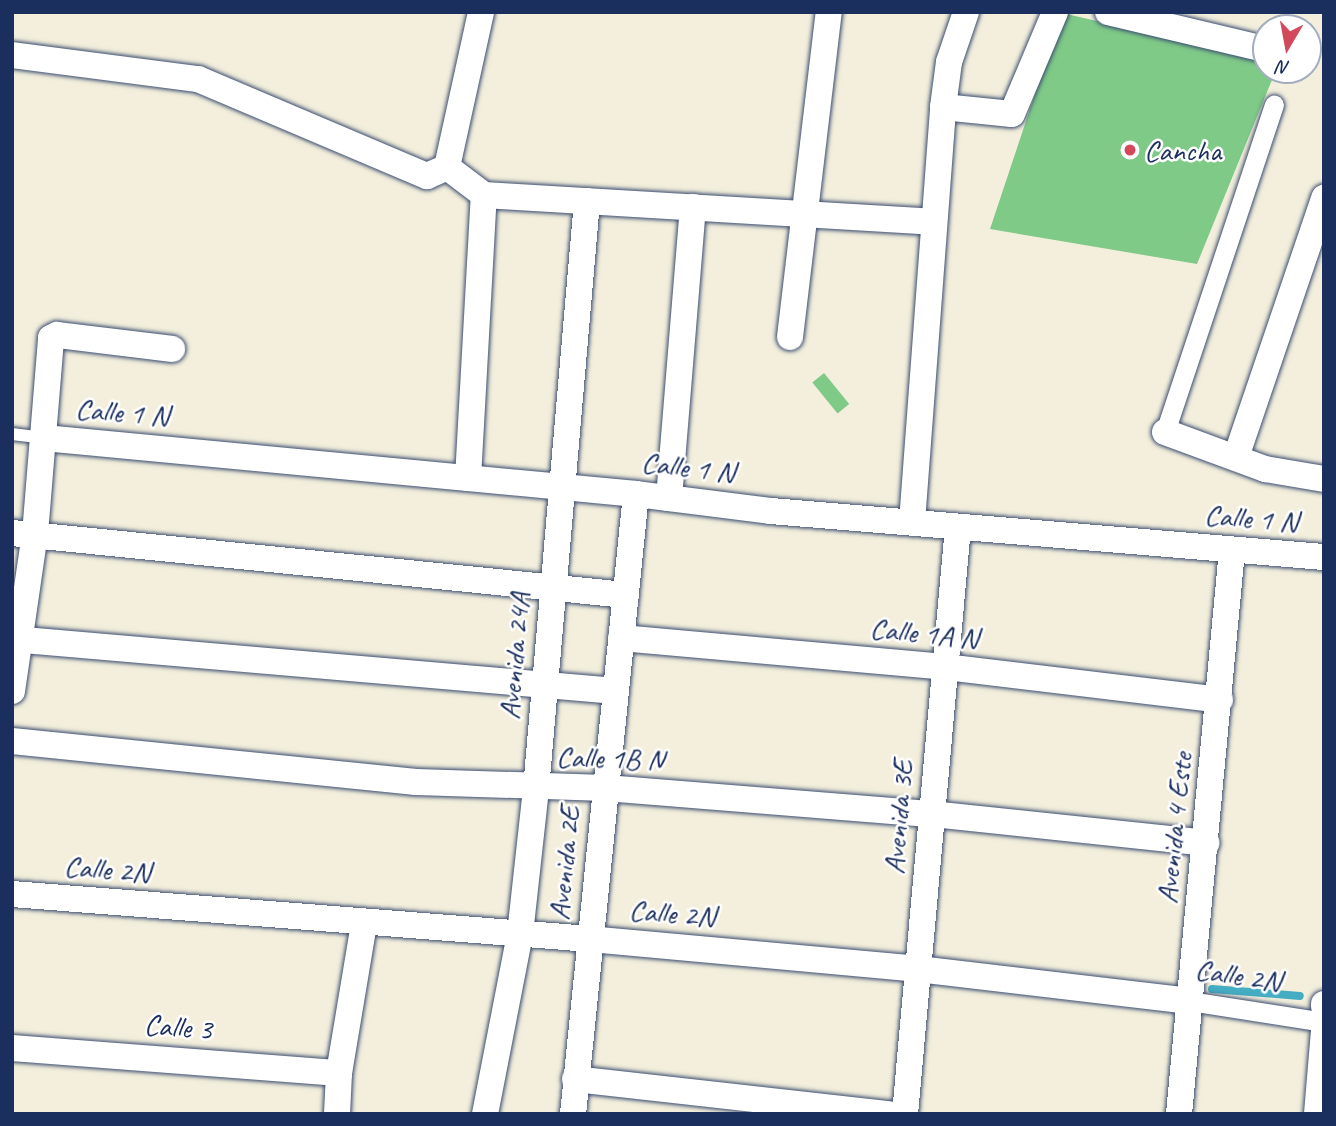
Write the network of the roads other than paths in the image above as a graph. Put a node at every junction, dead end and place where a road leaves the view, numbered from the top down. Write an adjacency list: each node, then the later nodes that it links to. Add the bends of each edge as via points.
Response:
1 (481, 12): 10 (street)
2 (829, 12): 15 (street)
3 (966, 12): 9 (street, via 949,62)
4 (1055, 12): 9 (street, via 1012,114)
5 (1108, 12): 6 (street)
6 (1252, 46)
7 (12, 55): 10 (street, via 198,79 427,176)
8 (1274, 105): 19 (street)
9 (943, 107): 16 (street)
10 (447, 167): 11 (street)
11 (484, 195): 13 (street); 23 (street)
12 (1324, 198): 22 (street)
13 (587, 201): 14 (street); 25 (street, Avenida 24A)
14 (693, 207): 15 (street); 27 (street)
15 (802, 214): 16 (street); 17 (street)
16 (932, 222): 28 (street)
17 (790, 337)
18 (172, 349): 21 (street, via 57,335 48,346)
19 (1165, 432): 22 (street)
20 (12, 434): 21 (lane)
21 (44, 438): 23 (street, Calle 1 N); 30 (street)
22 (1236, 457): 24 (street, via 1265,469)
23 (468, 478): 25 (street, Calle 1 N)
24 (1324, 479)
25 (561, 487): 26 (street, Calle 1 N); 33 (street, Avenida 24A)
26 (636, 494): 27 (street, Calle 1 N); 34 (street, Avenida 2E)
27 (668, 498): 28 (street, Calle 1 N)
28 (912, 522): 29 (street, Calle 1 N)
29 (958, 527): 31 (street, Calle 1 N); 37 (street, Avenida 3E)
30 (24, 533): 33 (street); 36 (street)
31 (1232, 550): 32 (street, Calle 1 N); 41 (street, Avenida 4 Este)
32 (1324, 557)
33 (553, 587): 34 (street); 38 (street, Avenida 24A)
34 (626, 595): 35 (street, Avenida 2E)
35 (621, 638): 37 (street, Calle 1A N); 40 (street, Avenida 2E)
36 (17, 639): 38 (street); 39 (street)
37 (945, 667): 41 (street, Calle 1A N); 45 (street, Avenida 3E)
38 (546, 685): 40 (street); 44 (street, Avenida 24A)
39 (12, 691)
40 (615, 691): 43 (street, Avenida 2E)
41 (1220, 700): 46 (street, Avenida 4 Este)
42 (12, 741): 44 (street, Calle 1B N)
43 (606, 788): 44 (street, Calle 1B N); 45 (street, Calle 1B N); 50 (street, Avenida 2E)
44 (536, 789): 49 (street, Avenida 24A)
45 (932, 814): 46 (street, Calle 1B N); 51 (street, Avenida 3E)
46 (1206, 843): 52 (street, Avenida 4 Este)
47 (12, 894): 48 (street, Calle 2N)
48 (364, 923): 49 (street, Calle 2N); 56 (street)
49 (520, 934): 50 (street, Calle 2N); 59 (street, Avenida 24A)
50 (590, 939): 51 (street, Calle 2N); 57 (street, Avenida 2E)
51 (918, 969): 52 (street, Calle 2N); 62 (street, Avenida 3E)
52 (1190, 1001): 53 (street, Calle 2N); 63 (street, Avenida 4 Este)
53 (1324, 1022)
54 (1324, 1031): 64 (street)
55 (12, 1048): 56 (street, Calle 3)
56 (339, 1073): 58 (street)
57 (575, 1079): 60 (street, Avenida 2E); 61 (street)
58 (337, 1114)
59 (485, 1114)
60 (573, 1114)
61 (889, 1114)
62 (905, 1114)
63 (1179, 1114)
64 (1317, 1114)

